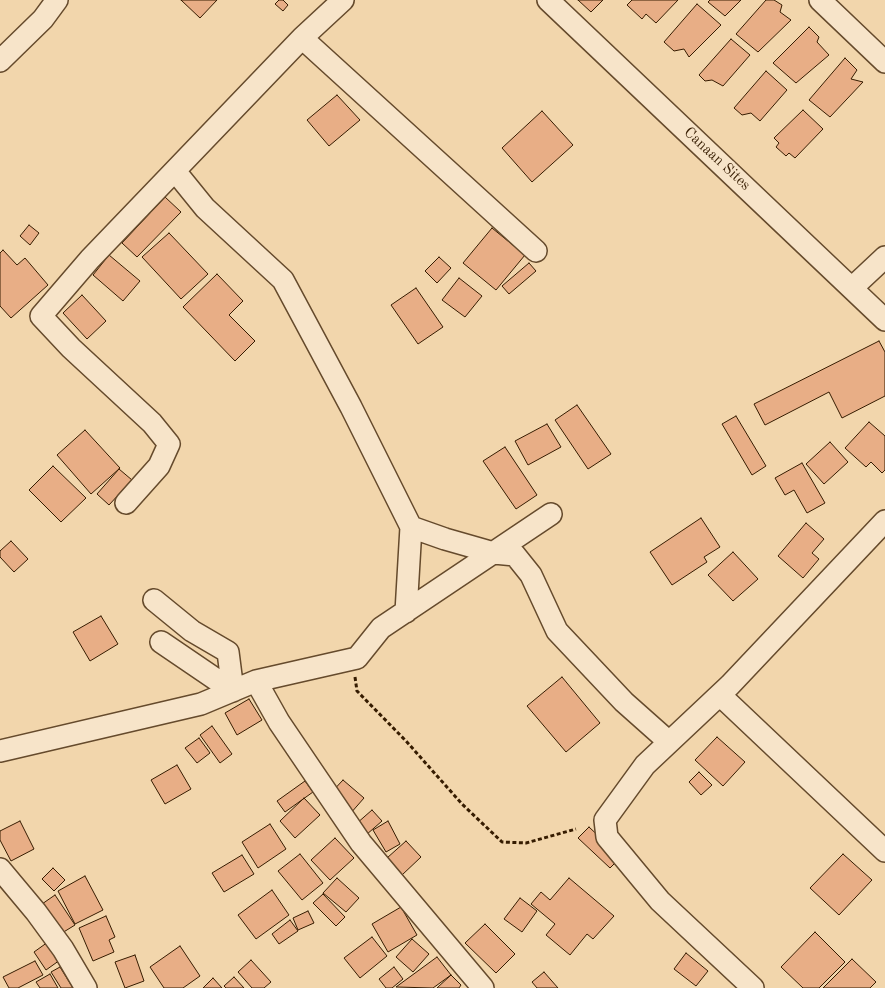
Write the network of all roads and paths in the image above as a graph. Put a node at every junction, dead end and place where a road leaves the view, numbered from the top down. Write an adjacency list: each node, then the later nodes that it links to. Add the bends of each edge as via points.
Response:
1 (58, 0): 6 (street)
2 (343, 0): 5 (street)
3 (548, 0): 11 (street, Canaan Sites)
4 (820, 0): 7 (street)
5 (302, 38): 8 (street); 9 (street)
6 (0, 61)
7 (885, 62)
8 (174, 171): 13 (street, via 41,316 152,423 169,444 159,466); 16 (street, via 205,208 283,280 352,407)
9 (536, 251)
10 (885, 257): 11 (street)
11 (853, 287): 12 (street, Canaan Sites)
12 (885, 320)
13 (126, 503)
14 (551, 514): 17 (street)
15 (885, 521): 24 (street)
16 (411, 527): 17 (street, via 444,540); 19 (street)
17 (494, 553): 19 (street); 25 (street, via 515,555 531,575 557,631 624,702)
18 (154, 600): 23 (street, via 192,631 228,652)
19 (406, 612): 21 (street, via 381,628 360,657)
20 (160, 642): 23 (street)
21 (353, 659): 22 (street); 27 (path, via 357,691 462,804 502,842 526,843)
22 (256, 681): 23 (street); 31 (street, via 279,722 361,843)
23 (234, 691): 26 (street, via 201,704)
24 (720, 695): 25 (street); 28 (street)
25 (669, 742): 32 (street, via 645,765 605,820 607,837 660,901)
26 (0, 751)
27 (576, 829)
28 (885, 851)
29 (0, 869): 30 (street, via 63,949)
30 (86, 988)
31 (483, 988)
32 (753, 988)

